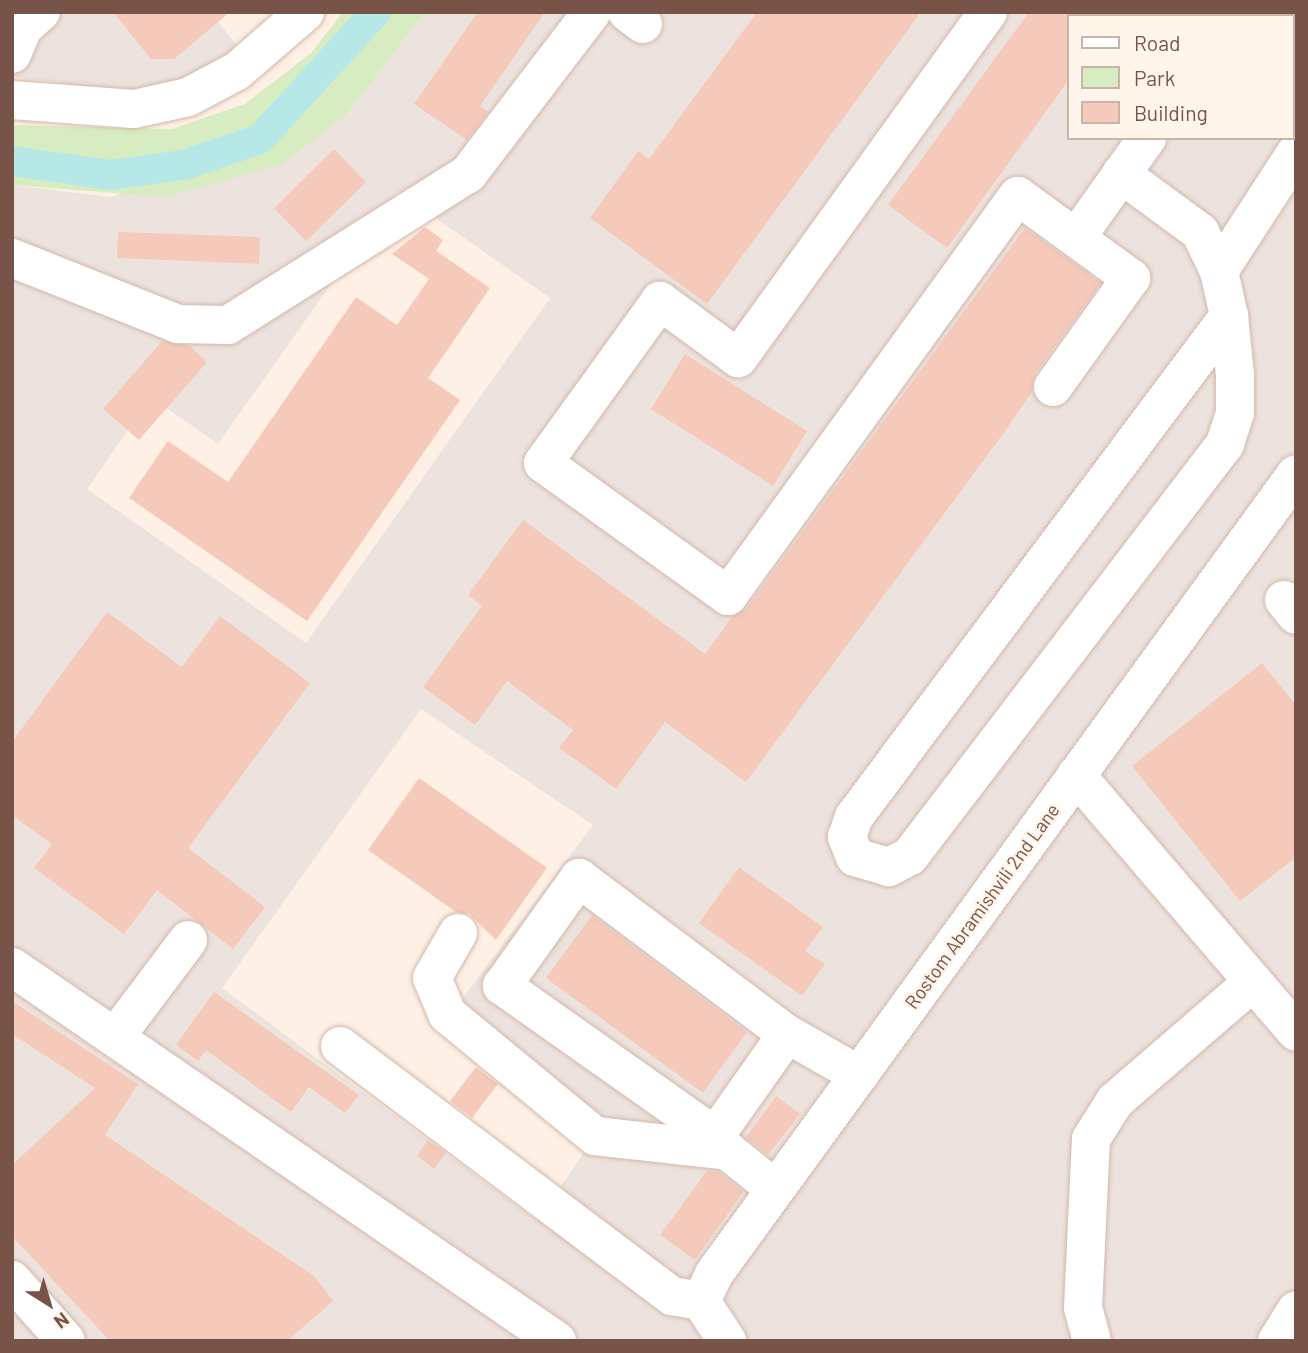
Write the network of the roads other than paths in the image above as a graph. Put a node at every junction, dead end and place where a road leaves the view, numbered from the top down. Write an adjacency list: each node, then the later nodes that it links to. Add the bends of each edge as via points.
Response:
1 (41, 12): 5 (street, via 23,28)
2 (304, 12): 6 (street, via 237,71 188,97 134,109)
3 (592, 12): 11 (street, via 468,174 228,325 178,324)
4 (988, 12): 10 (street, via 738,358 660,301 543,463 728,596 1018,196)
5 (12, 54)
6 (12, 100)
7 (1146, 140): 9 (street)
8 (1295, 154): 12 (street)
9 (1121, 174): 10 (street); 12 (street, via 1200,232)
10 (1076, 238): 14 (street, via 1131,278)
11 (12, 258)
12 (1219, 271): 13 (street)
13 (1228, 316): 13 (street, via 854,817 847,837 855,857 889,867 910,856 1225,444 1234,412)
14 (1053, 387)
15 (1296, 474): 16 (street, Rostom Abramishvili 2nd Lane)
16 (1076, 775): 20 (street); 25 (street, Rostom Abramishvili 2nd Lane)
17 (458, 933): 26 (street, via 432,978 447,1014 595,1136 728,1151)
18 (188, 940): 23 (street)
19 (12, 967): 23 (street)
20 (1253, 982): 21 (street); 33 (street, via 1115,1101 1091,1139 1083,1308)
21 (1296, 1032)
22 (787, 1034): 22 (street, via 579,878 502,986 715,1136); 25 (street)
23 (116, 1036): 31 (street)
24 (340, 1046): 28 (street, via 672,1296)
25 (859, 1075): 26 (street, Rostom Abramishvili 2nd Lane)
26 (775, 1189): 28 (street, Rostom Abramishvili 2nd Lane, via 713,1274)
27 (12, 1280): 30 (street)
28 (701, 1301): 32 (street)
29 (1296, 1310): 34 (street)
30 (66, 1341)
31 (557, 1341)
32 (727, 1341)
33 (1092, 1341)
34 (1278, 1341)

